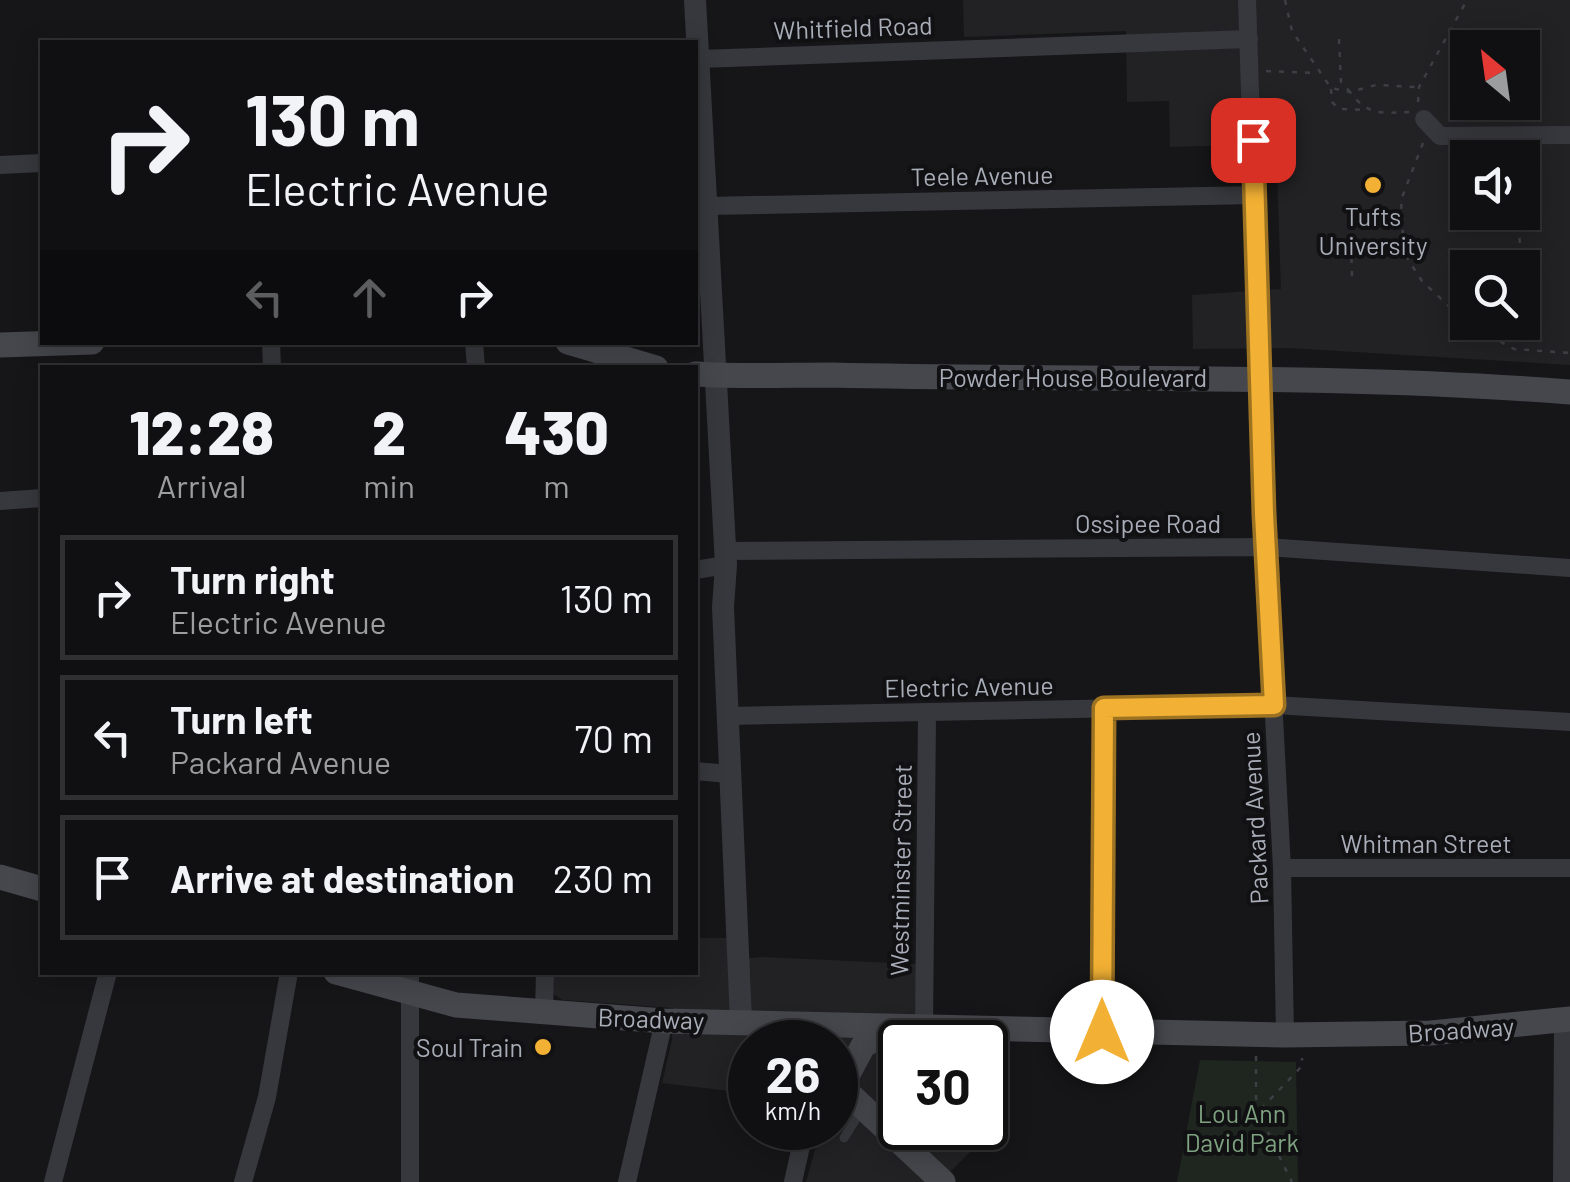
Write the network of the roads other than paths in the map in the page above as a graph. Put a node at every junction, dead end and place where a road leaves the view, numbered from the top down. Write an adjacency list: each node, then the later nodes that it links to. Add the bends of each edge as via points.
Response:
1 (695, 0): 4 (street)
2 (1247, 0): 3 (street, Packard Avenue)
3 (1249, 39): 6 (street, Whitfield Road); 12 (street, Packard Avenue)
4 (698, 40)
5 (698, 44): 6 (street)
6 (699, 58): 8 (street)
7 (1424, 119): 9 (street, via 1440,136)
8 (699, 130): 13 (street)
9 (1570, 134)
10 (40, 163): 11 (street)
11 (0, 165)
12 (1256, 195): 13 (street, Teele Avenue); 19 (street, Packard Avenue)
13 (708, 206): 18 (street)
14 (40, 344): 15 (main road)
15 (0, 345)
16 (578, 345): 17 (main road)
17 (646, 365)
18 (706, 375): 19 (main road, Powder House Boulevard); 24 (street)
19 (1260, 378): 20 (main road, Powder House Boulevard); 23 (street, Packard Avenue)
20 (1570, 392)
21 (40, 498): 22 (street)
22 (0, 501)
23 (1265, 548): 24 (street, Ossipee Road); 25 (street, Ossipee Road); 27 (street, Packard Avenue)
24 (726, 558): 26 (street, Ossipee Road); 30 (street)
25 (1570, 568)
26 (698, 569)
27 (1274, 705): 28 (street, Electric Avenue); 31 (street, Electric Avenue); 34 (street, Packard Avenue)
28 (1104, 708): 29 (street, Electric Avenue); 50 (street)
29 (927, 713): 30 (street, Electric Avenue); 45 (street, Westminster Street)
30 (728, 716): 33 (street)
31 (1570, 722)
32 (698, 772): 33 (street)
33 (729, 774): 44 (street)
34 (1282, 868): 35 (street, Whitman Street); 52 (street, Packard Avenue)
35 (1570, 868)
36 (0, 877): 37 (main road)
37 (40, 888)
38 (107, 975): 58 (street)
39 (288, 975): 59 (street, via 267,1097)
40 (358, 975): 42 (main road, Broadway)
41 (545, 975): 43 (street)
42 (410, 982): 43 (main road, Broadway, via 456,1005); 60 (street)
43 (544, 1014): 47 (main road, Broadway)
44 (742, 1020)
45 (924, 1020)
46 (1567, 1020): 52 (main road, Broadway); 64 (street)
47 (664, 1021): 48 (main road, Broadway); 61 (street)
48 (728, 1021)
49 (1008, 1030): 50 (main road, Broadway)
50 (1102, 1032): 52 (main road, Broadway)
51 (878, 1037): 53 (main road)
52 (1294, 1045)
53 (858, 1054)
54 (858, 1103): 55 (main road)
55 (863, 1108): 56 (lane); 63 (main road)
56 (858, 1116)
57 (801, 1150): 62 (street)
58 (53, 1182)
59 (243, 1182)
60 (410, 1182)
61 (626, 1182)
62 (793, 1182)
63 (943, 1182)
64 (1562, 1182)

